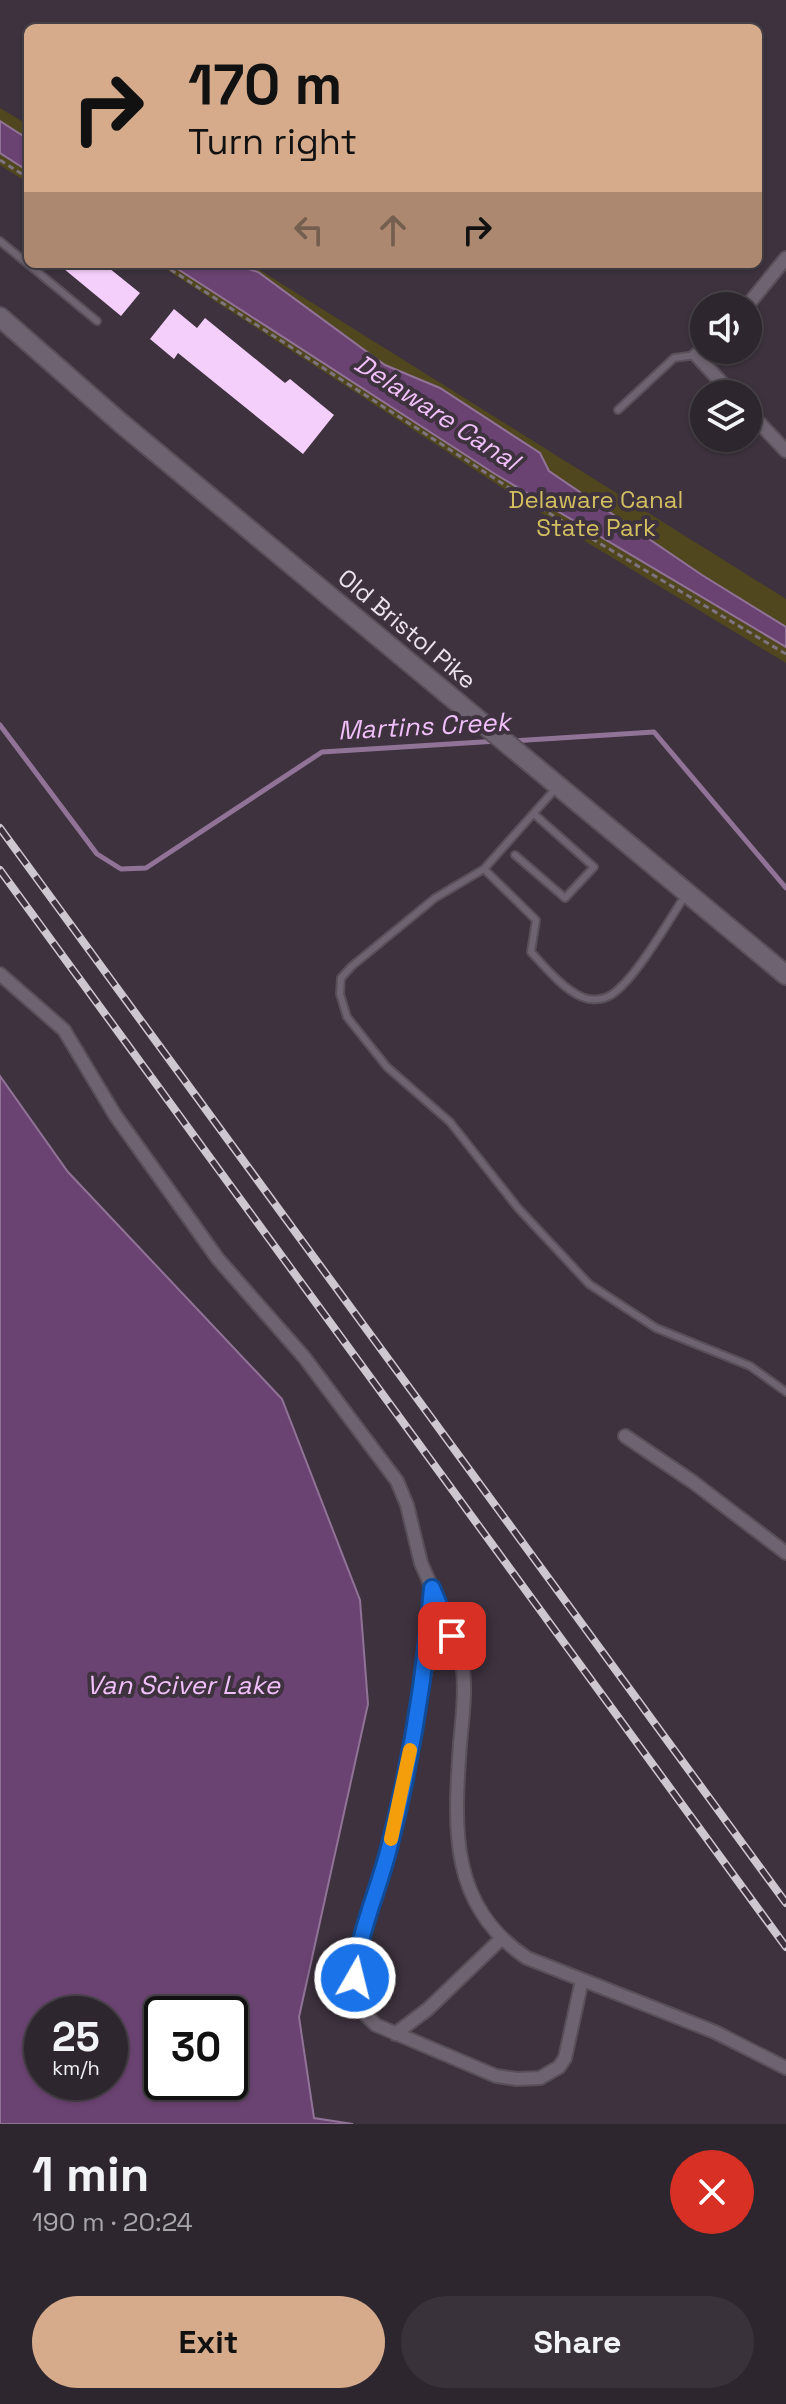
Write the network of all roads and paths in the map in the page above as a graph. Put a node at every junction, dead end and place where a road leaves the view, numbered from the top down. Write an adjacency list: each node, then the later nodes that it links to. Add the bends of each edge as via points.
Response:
1 (0, 160): 2 (path)
2 (24, 175)
3 (1, 244): 5 (lane)
4 (786, 258): 8 (street)
5 (24, 262)
6 (31, 268): 10 (lane)
7 (168, 268): 15 (path, via 542,509)
8 (758, 292)
9 (0, 317): 16 (main road, Old Bristol Pike)
10 (97, 321)
11 (690, 354): 12 (lane, via 674,358)
12 (618, 410)
13 (762, 426): 14 (street)
14 (786, 451)
15 (786, 654)
16 (559, 785): 17 (lane); 20 (main road, Old Bristol Pike)
17 (534, 814): 18 (lane, via 594,867 565,898); 19 (lane)
18 (515, 855)
19 (484, 869): 20 (lane, via 536,920 531,952 581,997 595,1000 612,995 641,962); 23 (lane, via 435,898 352,966 341,978 347,1017 387,1067 450,1122 518,1208 589,1284 656,1328 750,1366)
20 (687, 893): 22 (main road, Old Bristol Pike)
21 (0, 974): 26 (street, via 64,1030 115,1115 218,1259 304,1357 397,1481)
22 (786, 975)
23 (786, 1392)
24 (625, 1436): 25 (street)
25 (786, 1553)
26 (432, 1588): 27 (street, via 463,1669 458,1818 462,1863 479,1913); 29 (street, via 427,1663 405,1780 355,1978 364,2013)
27 (501, 1939): 28 (street, via 527,1958); 29 (street)
28 (582, 1980): 29 (street, via 565,2058 540,2078 496,2076); 30 (street, via 715,2032)
29 (395, 2034)
30 (786, 2068)

